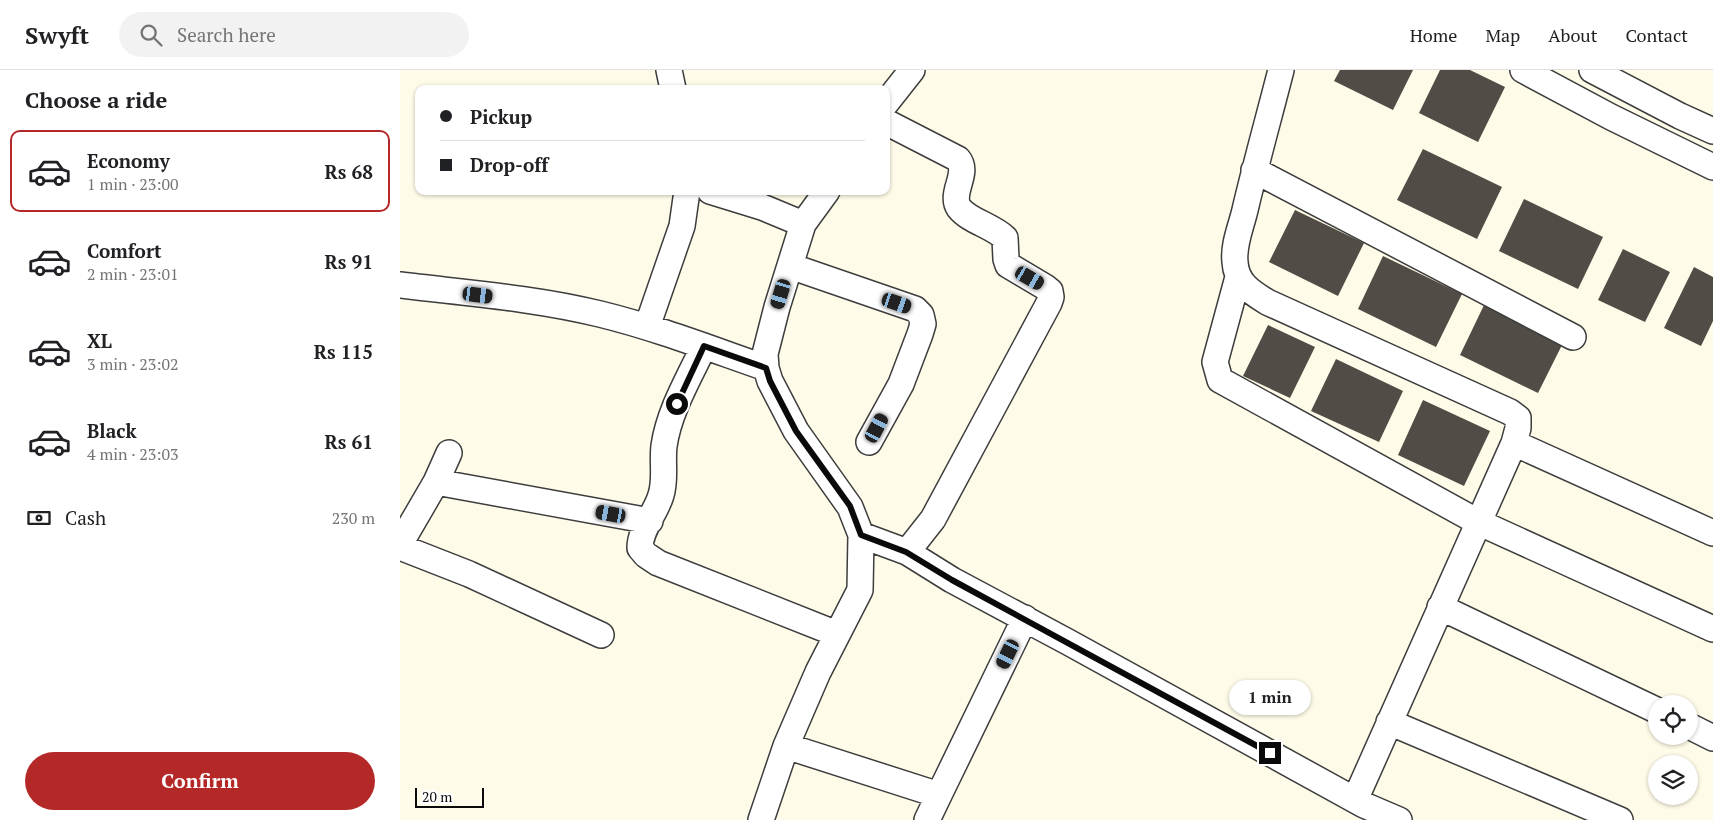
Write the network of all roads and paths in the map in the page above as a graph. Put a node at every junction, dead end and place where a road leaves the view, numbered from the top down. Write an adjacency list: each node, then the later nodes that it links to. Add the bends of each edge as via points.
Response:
1 (670, 70): 6 (street)
2 (912, 70): 7 (street)
3 (1281, 70): 11 (street)
4 (1523, 70): 10 (street)
5 (1592, 70): 9 (street)
6 (672, 85)
7 (890, 98)
8 (890, 124): 32 (street, via 962,163 956,199 958,207 1000,233 1005,238 1008,265 1050,291 1044,312 932,519)
9 (1713, 131)
10 (1713, 167)
11 (1254, 170): 17 (street, via 1235,248); 20 (street)
12 (687, 195): 19 (street, via 682,226)
13 (723, 195): 15 (street)
14 (823, 195): 15 (street)
15 (803, 224): 16 (street)
16 (790, 266): 22 (street, via 765,354); 23 (street, via 915,309 921,315 923,324 901,384)
17 (1238, 277): 24 (street, via 1248,290 1267,302 1510,412 1518,418); 28 (street, via 1215,362 1220,380)
18 (400, 285): 19 (street, via 518,300 598,314)
19 (647, 327): 21 (street)
20 (1573, 337)
21 (704, 346): 22 (street); 27 (street, via 668,426 664,446 664,483)
22 (766, 368): 30 (street, via 796,431 850,506)
23 (869, 442)
24 (1514, 443): 28 (street); 29 (street)
25 (449, 453): 26 (street)
26 (436, 482): 27 (street); 31 (street)
27 (650, 521): 36 (street, via 640,539 640,548 658,563)
28 (1478, 522): 33 (street); 35 (street)
29 (1713, 533)
30 (861, 535): 32 (street); 36 (street, via 860,590)
31 (400, 546): 37 (street)
32 (906, 552): 34 (street)
33 (1440, 607): 38 (street); 39 (street)
34 (1025, 618): 43 (street); 44 (street)
35 (1713, 629)
36 (838, 634): 42 (street)
37 (602, 635)
38 (1648, 706)
39 (1389, 722): 44 (street); 48 (street)
40 (1698, 730): 41 (street)
41 (1713, 738)
42 (786, 746): 43 (street); 45 (street)
43 (939, 795): 46 (street)
44 (1354, 800): 47 (street)
45 (761, 820)
46 (927, 820)
47 (1399, 820)
48 (1620, 820)

